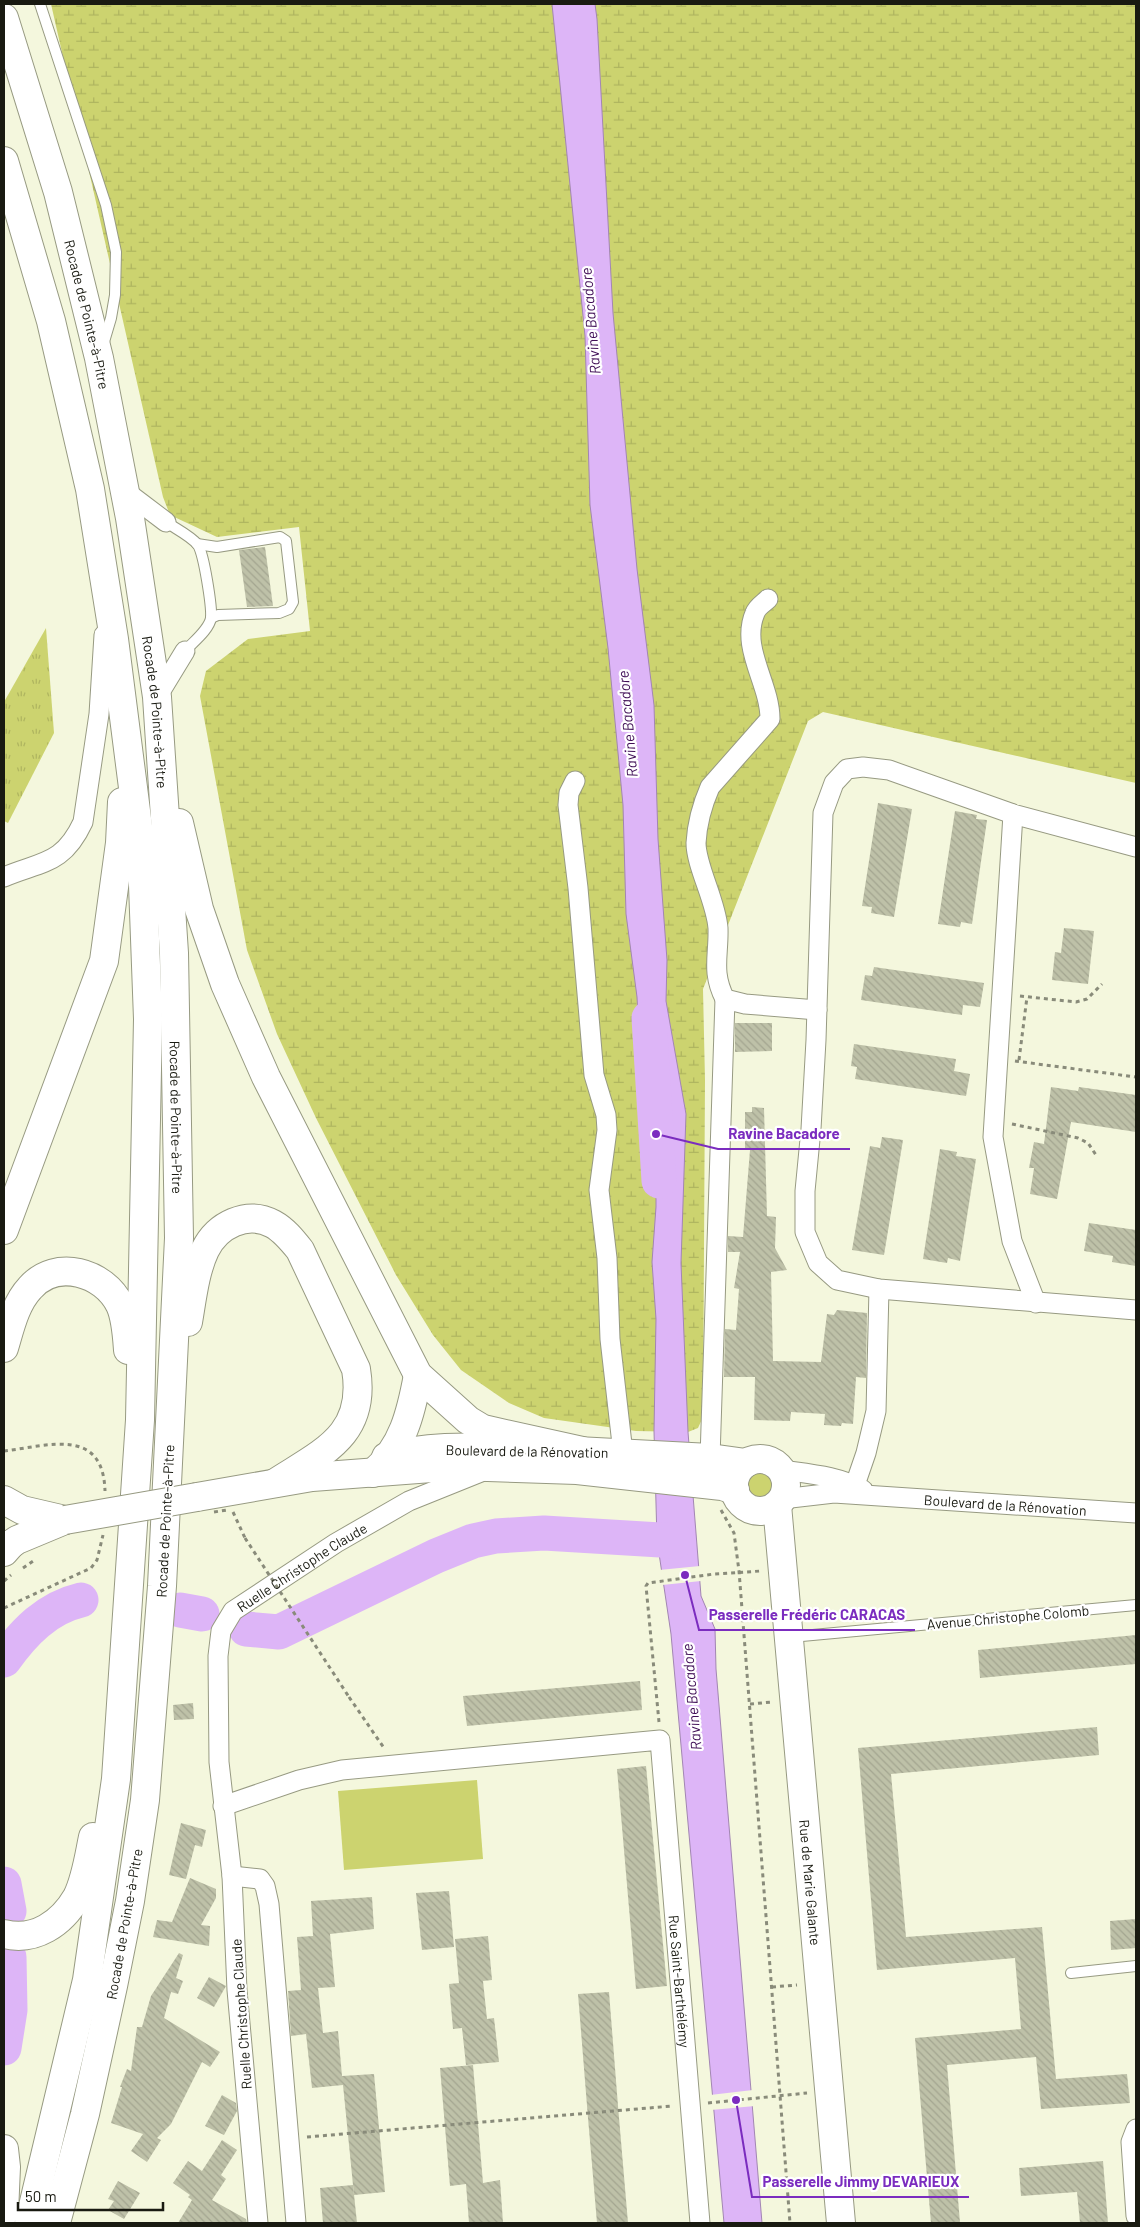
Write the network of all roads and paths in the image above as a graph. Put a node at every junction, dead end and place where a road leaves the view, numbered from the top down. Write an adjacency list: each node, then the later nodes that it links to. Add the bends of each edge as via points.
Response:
1 (40, 4): 4 (lane, via 106,204 116,252 111,318)
2 (4, 18): 4 (main road, Rocade de Pointe-à-Pitre, via 58,192)
3 (4, 161): 8 (main road, Rocade de Pointe-à-Pitre, via 51,322 90,489)
4 (99, 358): 5 (main road, Rocade de Pointe-à-Pitre)
5 (125, 491): 6 (street); 12 (main road, Rocade de Pointe-à-Pitre)
6 (166, 522): 7 (lane)
7 (197, 544): 10 (lane, via 204,562); 10 (lane, via 217,547 280,537 286,541 293,602 289,609 279,613)
8 (107, 594): 13 (main road, Rocade de Pointe-à-Pitre); 18 (street, via 100,714 83,822 75,838 54,857 42,865)
9 (768, 599): 21 (street, via 755,611 751,645 768,698 770,719 710,787 696,843 718,927 716,977)
10 (211, 618): 11 (lane)
11 (185, 651): 12 (street)
12 (157, 698): 14 (main road, Rocade de Pointe-à-Pitre)
13 (126, 731): 27 (main road, via 120,842 104,961); 33 (main road, Rocade de Pointe-à-Pitre, via 142,858 148,1019)
14 (162, 746): 32 (main road, via 199,909 225,984 270,1086); 34 (main road, Rocade de Pointe-à-Pitre, via 174,953 179,1238)
15 (575, 781): 36 (street, via 568,805 594,1075 607,1130 599,1190 607,1258 610,1339)
16 (1013, 814): 17 (street); 20 (street); 22 (street, via 889,770 847,769 834,782 823,813)
17 (1136, 847)
18 (4, 877)
19 (1102, 984): 20 (path, via 1087,999 1076,1002)
20 (1002, 994): 23 (street)
21 (725, 999): 22 (street, via 745,1004); 42 (street)
22 (817, 1010): 28 (street, via 804,1191 805,1232 818,1263 837,1280)
23 (998, 1058): 24 (path); 25 (street)
24 (1136, 1077)
25 (994, 1121): 26 (path, via 1078,1138 1088,1143); 29 (street, via 993,1137 1012,1241)
26 (1096, 1155)
27 (4, 1230)
28 (879, 1289): 29 (street); 41 (street, via 876,1411)
29 (1036, 1304): 30 (street)
30 (1136, 1310)
31 (4, 1348): 33 (main road, via 16,1309 30,1287 56,1273 70,1270 88,1274 113,1293 121,1307 129,1353 130,1392)
32 (418, 1375): 35 (main road, via 468,1420 483,1429); 37 (main road, via 412,1413)
33 (140, 1420): 52 (main road, Rocade de Pointe-à-Pitre)
34 (168, 1437): 40 (main road, via 188,1317 205,1249 228,1224 244,1218 260,1218 287,1234 300,1250 356,1369 359,1388 354,1417 338,1438); 69 (main road, Rocade de Pointe-à-Pitre, via 162,1586 145,1800 115,1977 85,2114)
35 (582, 1451): 36 (main road, Boulevard de la Rénovation); 37 (main road, Boulevard de la Rénovation, via 464,1447 424,1450)
36 (636, 1462): 38 (main road, Boulevard de la Rénovation, via 577,1470); 42 (main road, Boulevard de la Rénovation)
37 (382, 1464): 38 (main road, Boulevard de la Rénovation); 40 (main road, Boulevard de la Rénovation)
38 (497, 1466): 55 (street, Ruelle Christophe Claude, via 409,1501 336,1543 233,1612 222,1631 218,1656 219,1762)
39 (782, 1470): 41 (street, Boulevard de la Rénovation, via 820,1475); 42 (main road, via 775,1462 760,1458); 42 (main road, Rue de Marie Galante, via 787,1487)
40 (275, 1483): 47 (main road, Boulevard de la Rénovation, bridge)
41 (855, 1485): 43 (street, Boulevard de la Rénovation)
42 (741, 1487): 43 (street, Boulevard de la Rénovation); 49 (path, via 734,1533); 51 (main road, Rue de Marie Galante, via 780,1541)
43 (873, 1495): 46 (street, Boulevard de la Rénovation)
44 (4, 1500): 47 (main road, via 22,1510)
45 (232, 1510): 54 (path, bridge, via 245,1538)
46 (1136, 1513)
47 (65, 1520): 48 (main road)
48 (6, 1548)
49 (739, 1571): 53 (path, via 654,1580 646,1586); 61 (path)
50 (1136, 1605): 51 (lane, Avenue Christophe Colomb)
51 (790, 1638): 60 (main road, Rue de Marie Galante)
52 (120, 1721): 57 (main road, via 77,1896 64,1914 42,1932 24,1936); 68 (main road, Rocade de Pointe-à-Pitre, via 107,1854 87,1980)
53 (660, 1740): 54 (street); 62 (street, Rue Saint-Barthélémy)
54 (395, 1765): 55 (street, via 342,1770 299,1780)
55 (223, 1806): 56 (street, Ruelle Christophe Claude)
56 (232, 1876): 64 (street, via 260,1879 269,1904); 70 (street, Ruelle Christophe Claude, via 237,1990)
57 (4, 1934)
58 (1136, 1966): 59 (lane)
59 (1071, 1973)
60 (830, 2091): 61 (path); 74 (main road, Rue de Marie Galante)
61 (781, 2096): 62 (path); 73 (path)
62 (696, 2104): 64 (path); 72 (street, Rue Saint-Barthélémy)
63 (1136, 2129): 67 (street, via 1131,2142)
64 (290, 2138): 71 (street)
65 (4, 2149): 66 (main road)
66 (4, 2213)
67 (1136, 2216)
68 (29, 2223)
69 (56, 2223)
70 (258, 2223)
71 (296, 2223)
72 (700, 2223)
73 (790, 2223)
74 (841, 2223)

